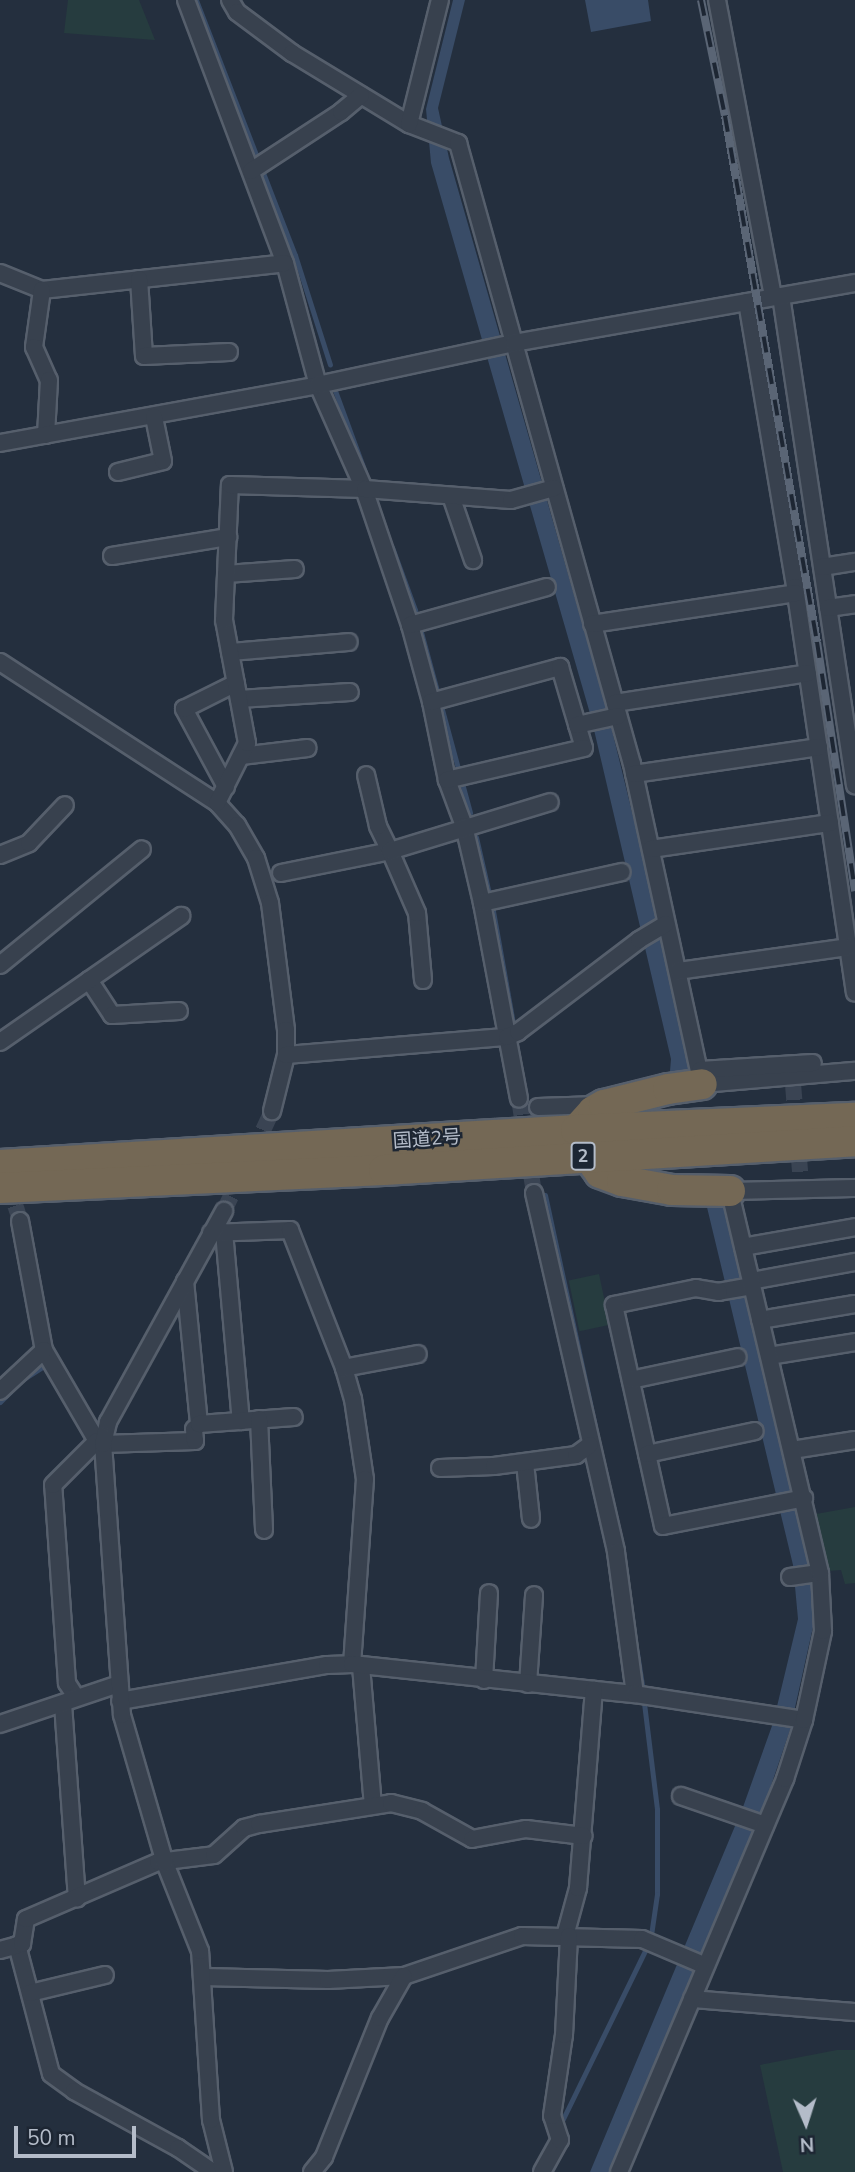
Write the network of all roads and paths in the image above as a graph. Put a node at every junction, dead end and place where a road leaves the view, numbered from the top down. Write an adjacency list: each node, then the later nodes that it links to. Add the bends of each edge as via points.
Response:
1 (186, 0): 7 (street)
2 (230, 0): 5 (street, via 257,29)
3 (440, 0): 6 (street)
4 (717, 0): 13 (street)
5 (360, 94): 6 (street); 7 (street, via 341,112)
6 (415, 127): 15 (street, via 458,143)
7 (255, 168): 8 (street)
8 (285, 263): 10 (street); 17 (street)
9 (0, 273): 12 (street)
10 (139, 279): 12 (street); 16 (street, via 144,356)
11 (855, 283): 13 (street)
12 (42, 290): 19 (street, via 34,347 50,380)
13 (777, 296): 14 (street); 29 (street)
14 (747, 302): 15 (street); 33 (street)
15 (509, 343): 17 (street); 23 (street)
16 (229, 352)
17 (318, 385): 18 (street); 22 (street)
18 (154, 417): 19 (street); 21 (street, via 163,461)
19 (46, 435): 20 (street)
20 (0, 443)
21 (118, 472)
22 (364, 489): 24 (street); 25 (street, via 230,485); 37 (street)
23 (550, 490): 24 (street, via 511,500); 36 (street)
24 (451, 496): 27 (street)
25 (228, 537): 26 (street); 31 (street)
26 (113, 556)
27 (473, 560)
28 (855, 562): 29 (street)
29 (822, 567): 35 (street)
30 (295, 569): 31 (street)
31 (226, 574): 39 (street, via 224,620)
32 (547, 587): 37 (street)
33 (796, 593): 36 (street); 41 (street)
34 (855, 604): 35 (street)
35 (828, 608): 44 (street)
36 (592, 624): 46 (street)
37 (410, 625): 45 (street)
38 (349, 642): 39 (street)
39 (230, 652): 42 (street)
40 (0, 662): 57 (street)
41 (808, 673): 46 (street); 48 (street)
42 (238, 691): 43 (street); 50 (street, via 247,743); 55 (street, via 184,709)
43 (350, 692)
44 (848, 692): 54 (street)
45 (432, 702): 47 (street, via 560,667); 53 (street)
46 (615, 712): 47 (street); 51 (street)
47 (583, 724): 53 (street, via 584,748)
48 (819, 747): 51 (street); 59 (street)
49 (308, 748): 50 (street)
50 (241, 756): 55 (street)
51 (634, 774): 62 (street)
52 (366, 775): 63 (street, via 378,827)
53 (456, 777): 60 (street)
54 (855, 785)
55 (226, 787): 57 (street)
56 (550, 802): 60 (street)
57 (218, 803): 79 (street, via 256,858 270,903)
58 (65, 804): 64 (street, via 29,843)
59 (830, 823): 62 (street); 70 (street)
60 (464, 826): 63 (street); 67 (street)
61 (142, 849): 71 (street)
62 (652, 849): 69 (street)
63 (390, 851): 66 (street); 74 (street, via 417,913)
64 (0, 855)
65 (622, 872): 67 (street)
66 (281, 873)
67 (483, 903): 77 (street)
68 (181, 916): 73 (street)
69 (664, 925): 72 (street); 77 (street)
70 (848, 947): 72 (street); 75 (street)
71 (0, 965)
72 (678, 971): 82 (street)
73 (89, 979): 76 (street, via 112,1014); 78 (street)
74 (423, 980)
75 (855, 993)
76 (179, 1011)
77 (512, 1035): 79 (street, via 497,1040); 83 (street)
78 (0, 1042)
79 (286, 1055): 87 (street)
80 (813, 1063): 82 (street)
81 (855, 1071): 82 (street, via 793,1081)
82 (701, 1077): 85 (highway)
83 (519, 1099)
84 (855, 1102): 89 (highway)
85 (604, 1105): 86 (street); 91 (highway, via 593,1111)
86 (538, 1107)
87 (272, 1111)
88 (855, 1118): 89 (highway, 国道2号 / 2)
89 (648, 1127): 91 (highway, 国道2号 / 2)
90 (855, 1142): 93 (highway, 国道2号 / 2)
91 (582, 1143): 93 (highway, 国道2号 / 2); 94 (highway, 国道2号 / 2); 97 (highway, 国道2号 / 2); 100 (highway, via 600,1172 622,1181 672,1190)
92 (0, 1147): 94 (highway, via 226,1137)
93 (782, 1147): 95 (highway)
94 (270, 1149): 96 (highway, 国道2号 / 2)
95 (855, 1154)
96 (0, 1165)
97 (384, 1170): 98 (highway, 国道2号 / 2); 103 (highway, via 184,1198)
98 (0, 1188)
99 (855, 1188): 100 (street)
100 (730, 1191): 106 (street)
101 (534, 1193): 127 (street)
102 (224, 1211): 105 (street)
103 (10, 1214): 113 (street)
104 (855, 1227): 106 (street)
105 (218, 1232): 108 (street); 117 (street, via 290,1230); 122 (street)
106 (743, 1247): 109 (street)
107 (855, 1262): 109 (street)
108 (185, 1281): 122 (street, via 199,1424); 126 (street)
109 (750, 1285): 111 (street); 118 (street, via 726,1291 696,1288 614,1305)
110 (855, 1304): 111 (street)
111 (761, 1320): 115 (street)
112 (855, 1342): 115 (street)
113 (44, 1350): 119 (street); 126 (street)
114 (418, 1354): 117 (street)
115 (769, 1356): 128 (street)
116 (738, 1357): 118 (street)
117 (344, 1368): 139 (street, via 365,1479)
118 (631, 1380): 129 (street)
119 (0, 1391)
120 (294, 1417): 121 (street)
121 (259, 1419): 122 (street); 134 (street)
122 (241, 1421)
123 (194, 1429): 126 (street, via 195,1441)
124 (755, 1431): 129 (street)
125 (855, 1440): 128 (street)
126 (100, 1442): 141 (street); 145 (street, via 53,1485)
127 (590, 1445): 130 (street, via 576,1455); 144 (street, via 616,1552)
128 (792, 1450): 132 (street)
129 (647, 1454): 132 (street, via 663,1526)
130 (524, 1463): 131 (street); 133 (street)
131 (440, 1468)
132 (801, 1498): 135 (street)
133 (531, 1519)
134 (264, 1530)
135 (817, 1573): 136 (street); 147 (street, via 823,1631)
136 (791, 1577)
137 (489, 1593): 140 (street)
138 (534, 1595): 142 (street)
139 (356, 1665): 140 (street); 146 (street, via 327,1665); 150 (street)
140 (484, 1680): 142 (street)
141 (119, 1684): 145 (street); 146 (street)
142 (528, 1684): 143 (street)
143 (594, 1690): 144 (street); 152 (street)
144 (635, 1694): 147 (street)
145 (70, 1700): 148 (street); 154 (street)
146 (121, 1701): 153 (street, via 130,1749)
147 (799, 1719): 151 (street, via 785,1779)
148 (0, 1724)
149 (681, 1796): 151 (street)
150 (373, 1805): 152 (street, via 414,1807 472,1839 526,1829); 153 (street, via 244,1828 214,1855)
151 (762, 1824): 158 (street)
152 (584, 1836): 155 (street)
153 (165, 1863): 154 (street); 161 (street, via 200,1951)
154 (77, 1898): 156 (street, via 26,1919 22,1944)
155 (567, 1936): 158 (street, via 642,1939); 160 (street, via 522,1936); 168 (street, via 564,2035 552,2116 561,2140)
156 (17, 1945): 157 (street); 162 (street)
157 (0, 1950)
158 (703, 1964): 163 (street)
159 (105, 1975): 162 (street)
160 (404, 1976): 161 (street, via 328,1980); 167 (street, via 380,2018 324,2157)
161 (204, 1977): 166 (street, via 211,2120)
162 (30, 1993): 165 (street, via 51,2074)
163 (692, 1998): 164 (street); 169 (street)
164 (855, 2012)
165 (214, 2172)
166 (223, 2172)
167 (313, 2172)
168 (542, 2172)
169 (620, 2172)

